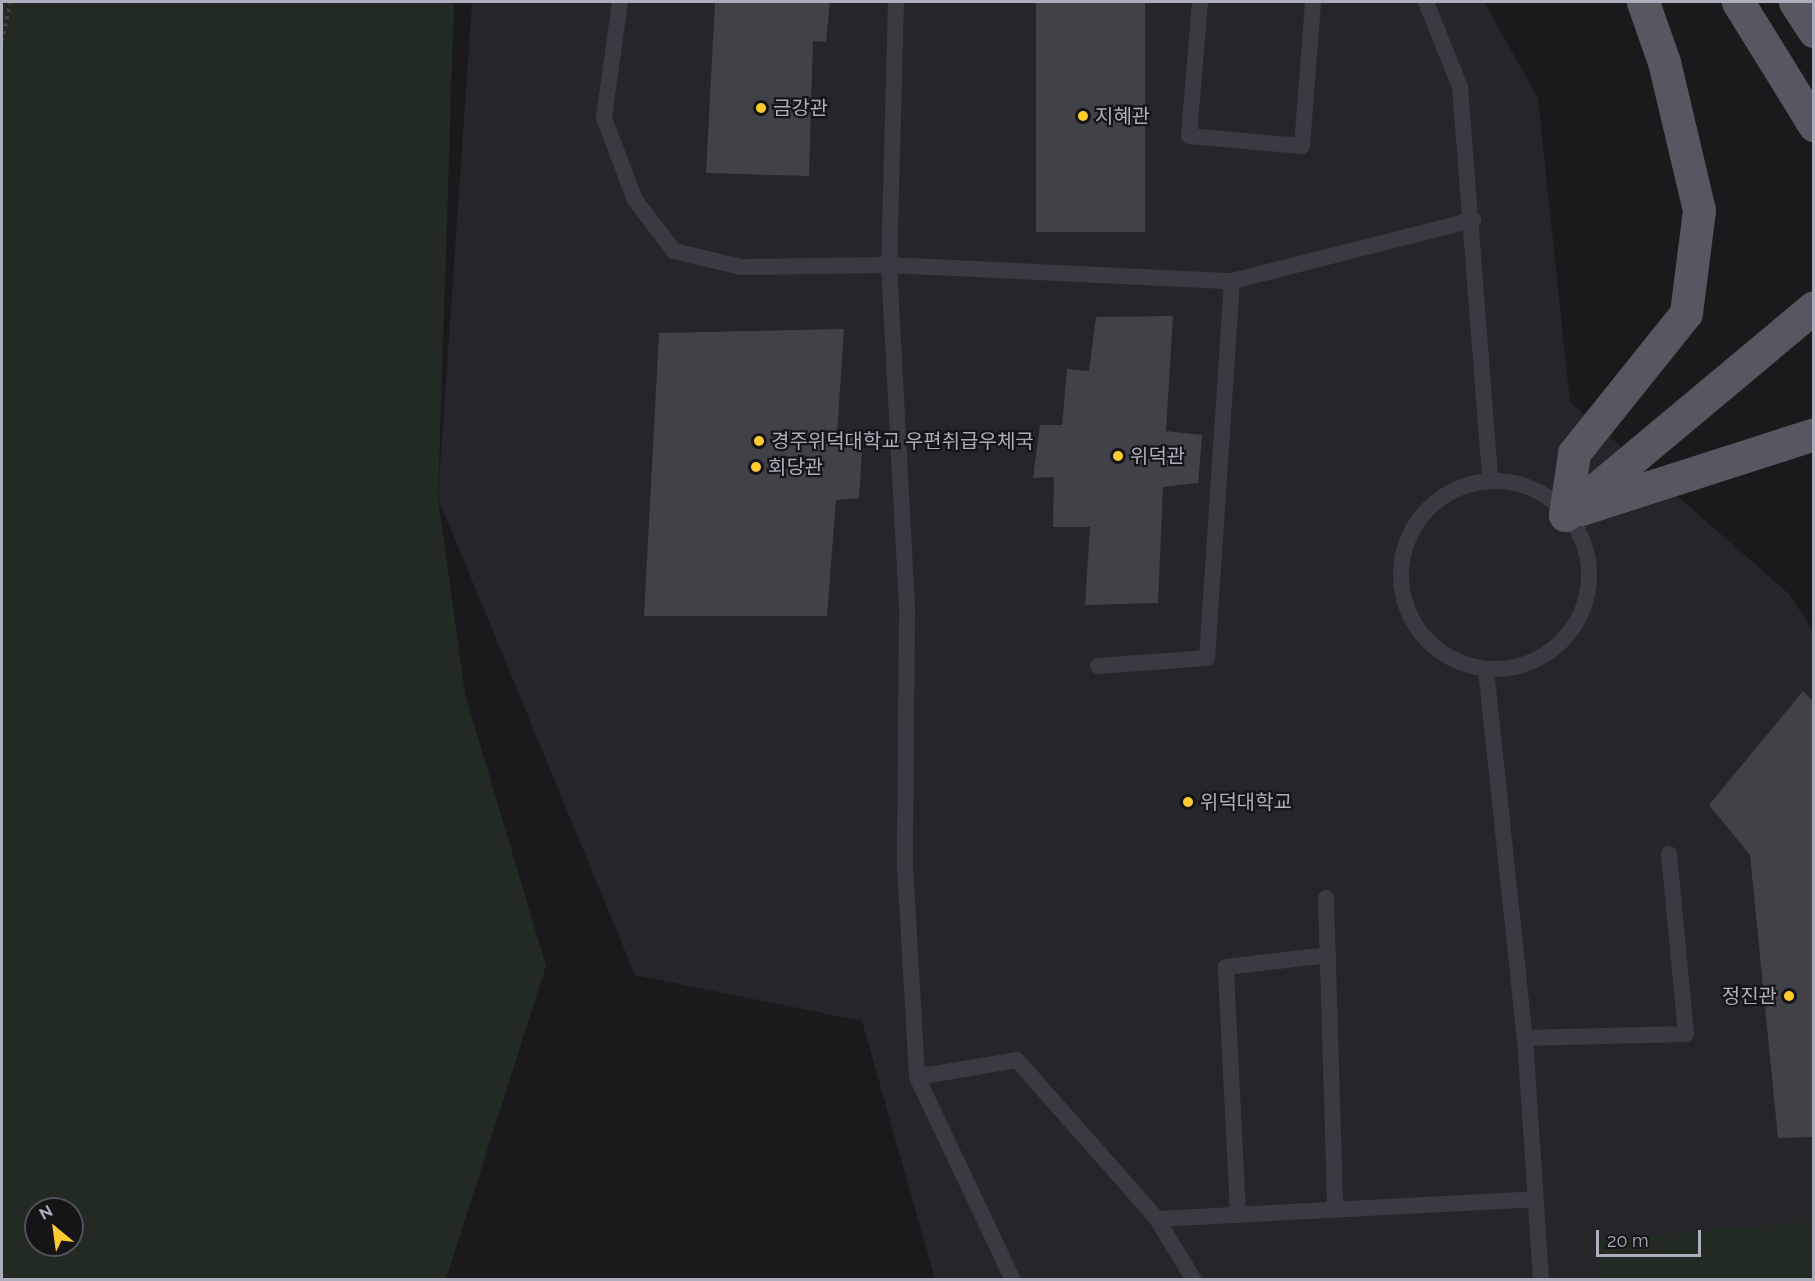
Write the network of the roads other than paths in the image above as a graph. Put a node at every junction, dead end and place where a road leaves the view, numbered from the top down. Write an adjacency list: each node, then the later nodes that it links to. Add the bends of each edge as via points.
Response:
1 (620, 2): 12 (lane, via 604,118 635,200 674,251 741,267)
2 (896, 2): 12 (lane)
3 (1200, 2): 4 (lane, via 1189,135 1302,146)
4 (1313, 2)
5 (1426, 2): 11 (lane, via 1460,87)
6 (1643, 2): 17 (main road, via 1664,62 1699,210 1686,313 1574,453)
7 (1738, 2): 10 (main road)
8 (1795, 2): 9 (main road)
9 (1814, 31)
10 (1814, 125)
11 (1473, 220): 13 (lane); 16 (lane)
12 (889, 265): 13 (lane); 24 (lane, via 907,614 905,867)
13 (1232, 281): 18 (lane, via 1207,658)
14 (1814, 307): 17 (main road)
15 (1814, 434): 17 (main road)
16 (1490, 481): 17 (lane, via 1534,489); 19 (lane, via 1460,488 1433,504 1413,528 1402,558 1402,589 1408,609 1430,644 1455,661)
17 (1565, 514): 19 (lane, via 1587,549 1590,579 1583,609 1568,635 1545,655 1516,667)
18 (1098, 666)
19 (1486, 669): 23 (lane)
20 (1669, 854): 23 (lane, via 1686,1034)
21 (1326, 898): 22 (lane)
22 (1328, 955): 26 (lane); 27 (lane, via 1226,967)
23 (1525, 1038): 25 (lane)
24 (917, 1077): 28 (lane, via 1017,1060); 29 (lane)
25 (1535, 1199): 26 (lane); 31 (lane)
26 (1335, 1210): 27 (lane)
27 (1238, 1215): 28 (lane)
28 (1157, 1219): 30 (lane)
29 (1012, 1280)
30 (1194, 1280)
31 (1541, 1280)

